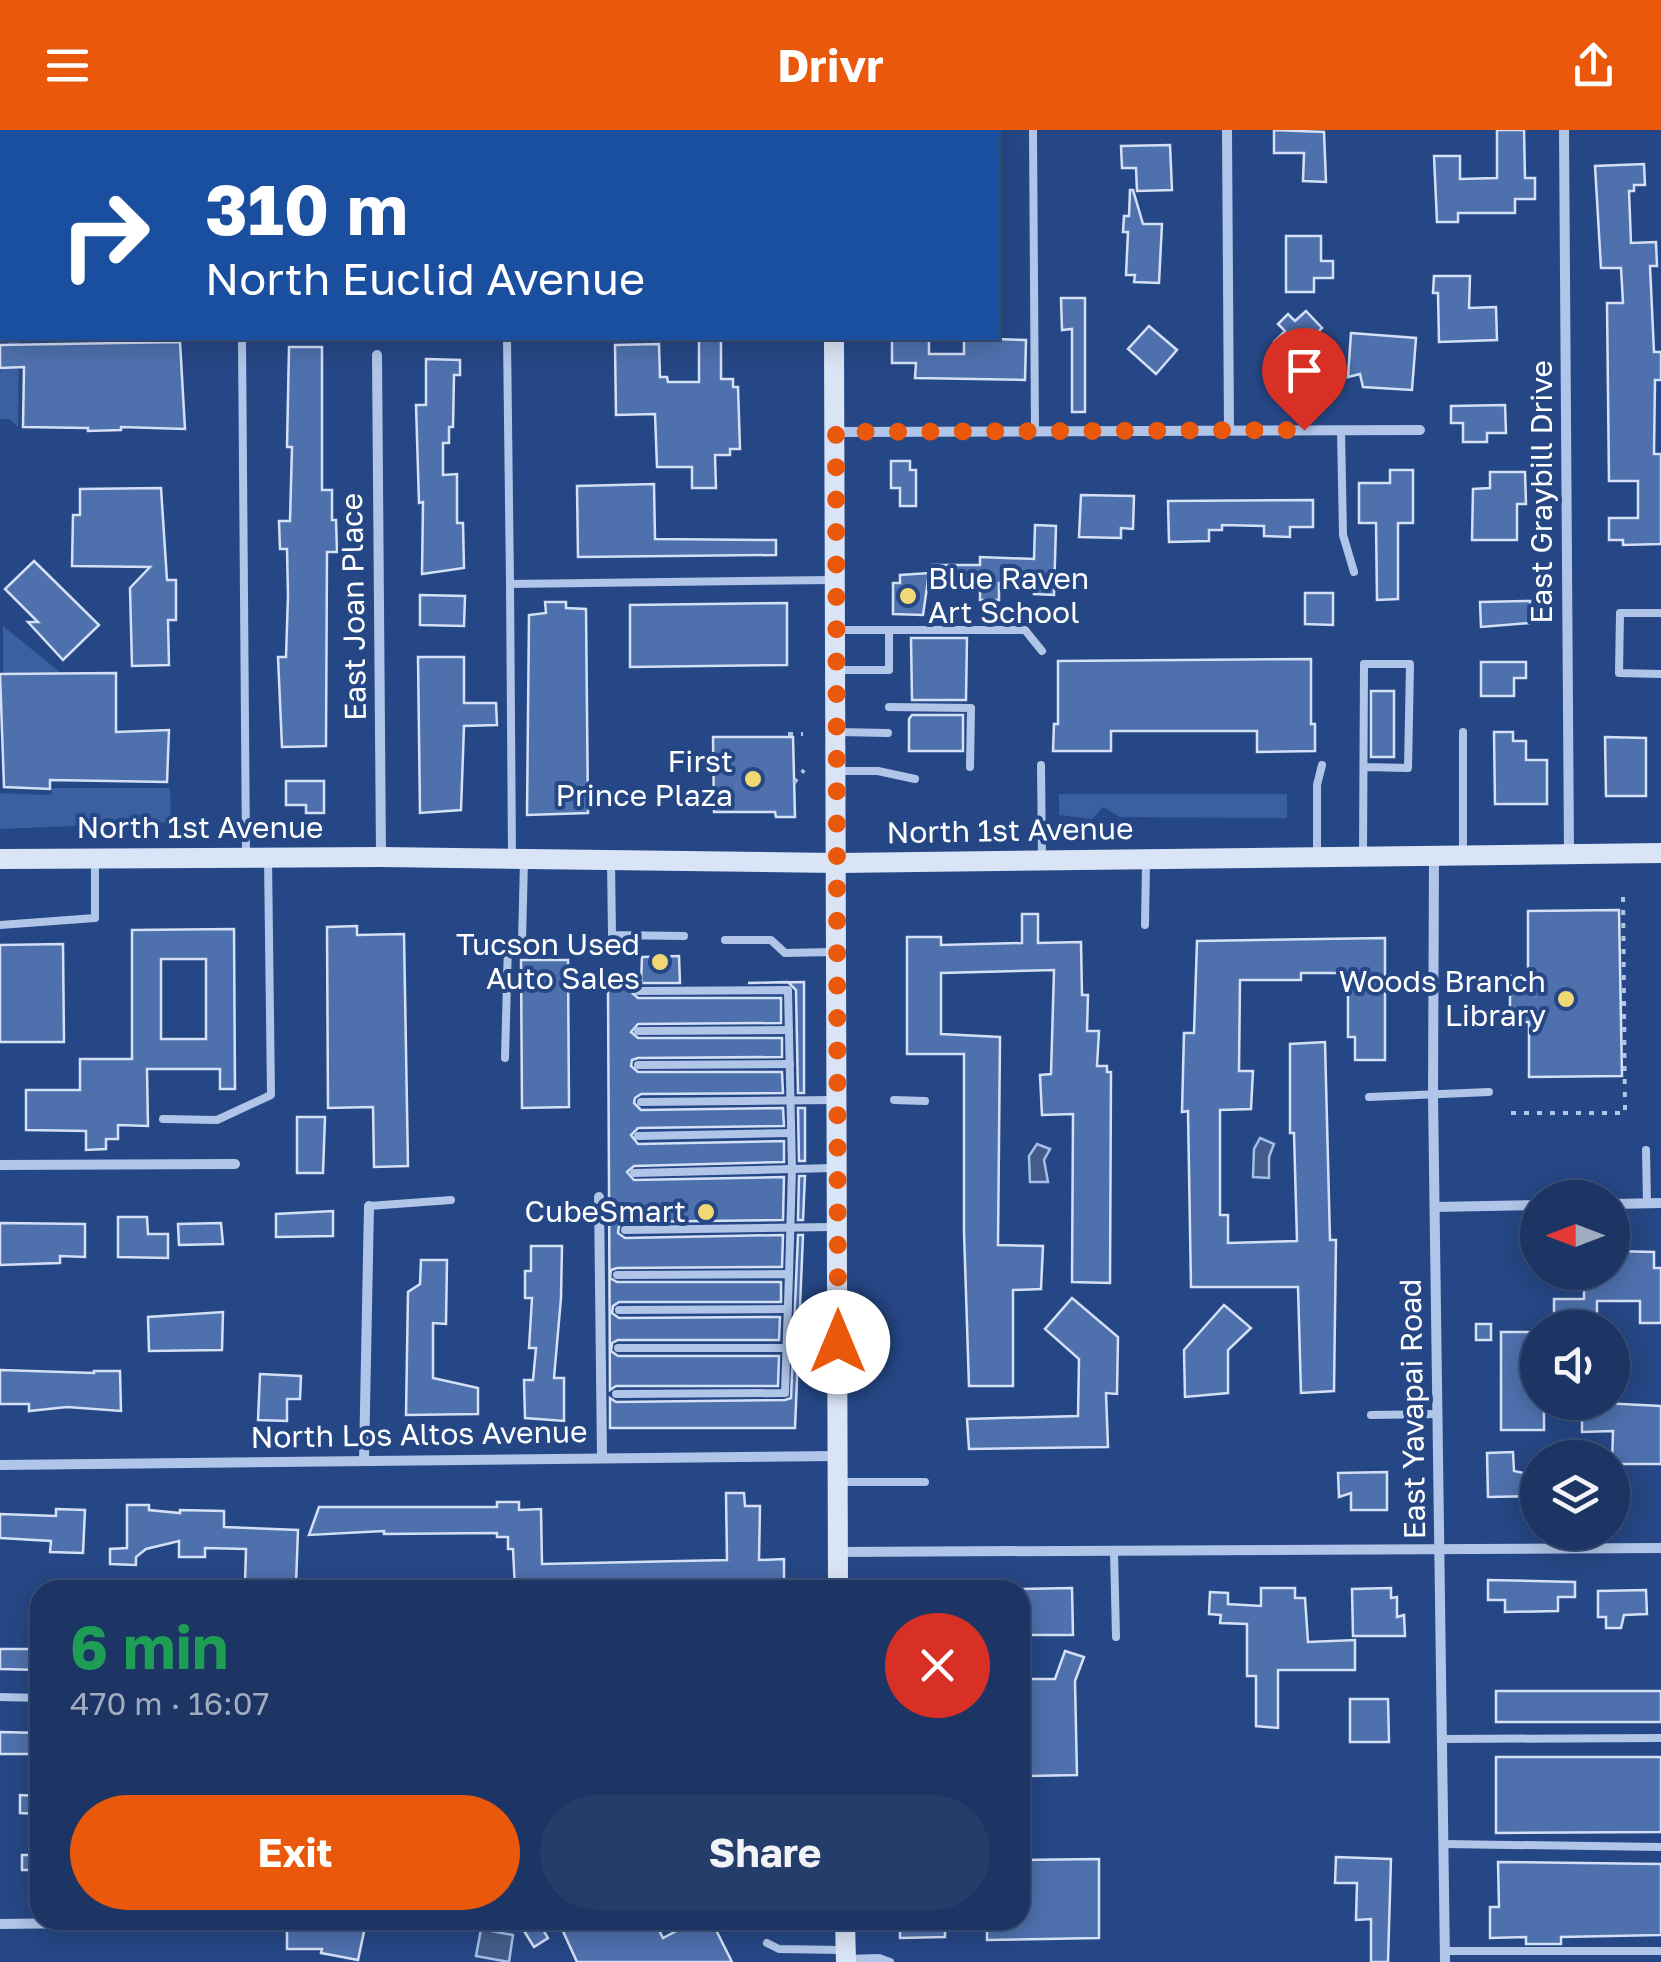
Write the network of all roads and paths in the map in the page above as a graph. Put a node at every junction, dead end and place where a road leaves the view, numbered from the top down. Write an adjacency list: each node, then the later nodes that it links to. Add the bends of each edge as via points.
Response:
1 (1033, 130): 11 (lane)
2 (1227, 130): 8 (street)
3 (1564, 130): 36 (street, East Graybill Drive)
4 (242, 340): 42 (lane)
5 (507, 340): 15 (lane)
6 (834, 340): 12 (main road)
7 (376, 355): 44 (street, East Joan Place)
8 (1229, 430): 9 (street); 11 (street)
9 (1341, 430): 10 (street); 13 (lane, via 1342,534)
10 (1420, 430)
11 (1035, 431): 12 (street)
12 (836, 432): 14 (main road)
13 (1354, 572)
14 (836, 580): 15 (lane); 17 (main road)
15 (510, 584): 47 (lane, via 509,830)
16 (1661, 613): 21 (lane, via 1620,613 1619,673)
17 (837, 630): 18 (lane); 20 (main road)
18 (889, 630): 19 (lane, via 1025,630); 20 (lane, via 889,670)
19 (1042, 651)
20 (837, 670): 23 (main road)
21 (1661, 674)
22 (889, 707): 30 (lane, via 971,708)
23 (838, 732): 25 (lane); 33 (main road)
24 (1463, 732): 39 (lane)
25 (888, 733)
26 (788, 734): 27 (path)
27 (804, 734)
28 (1041, 765): 50 (lane)
29 (1322, 765): 41 (lane)
30 (970, 767)
31 (1364, 767): 31 (lane, via 1364,664 1410,664 1408,768); 40 (lane)
32 (804, 770): 35 (path)
33 (838, 771): 34 (lane); 51 (main road)
34 (915, 779)
35 (794, 783)
36 (1569, 854): 37 (main road, North 1st Avenue); 39 (main road, North 1st Avenue)
37 (1661, 854)
38 (1434, 855): 39 (main road, North 1st Avenue); 40 (main road, North 1st Avenue); 65 (street, East Yavapai Road)
39 (1463, 855)
40 (1363, 856): 41 (main road, North 1st Avenue)
41 (1317, 857): 48 (main road, North 1st Avenue)
42 (246, 858): 43 (main road, North 1st Avenue); 46 (main road, North 1st Avenue)
43 (268, 858): 44 (main road, North 1st Avenue); 73 (lane, via 270,1094 216,1120)
44 (381, 858): 47 (main road, North 1st Avenue)
45 (0, 859): 46 (main road, North 1st Avenue)
46 (94, 859): 53 (lane, via 95,918)
47 (518, 859): 49 (main road, North 1st Avenue); 61 (lane, via 522,942 508,943)
48 (1146, 859): 50 (main road, North 1st Avenue); 54 (lane)
49 (611, 860): 51 (main road, North 1st Avenue); 55 (lane, via 612,935)
50 (1042, 860): 51 (main road, North 1st Avenue)
51 (838, 862): 57 (main road)
52 (1623, 889): 72 (path, via 1624,1113)
53 (0, 925)
54 (1145, 925)
55 (684, 936)
56 (725, 940): 57 (lane, via 771,940 785,953)
57 (838, 952): 68 (main road)
58 (638, 991): 60 (lane, via 788,990)
59 (638, 1030): 60 (lane)
60 (790, 1030): 63 (lane)
61 (505, 1058)
62 (638, 1064): 63 (lane)
63 (790, 1064): 67 (lane)
64 (1489, 1092): 65 (lane)
65 (1434, 1095): 66 (lane); 89 (street, East Yavapai Road)
66 (1368, 1096)
67 (791, 1100): 68 (lane); 71 (lane); 74 (lane)
68 (838, 1100): 79 (main road)
69 (894, 1100): 70 (lane)
70 (926, 1101)
71 (640, 1102)
72 (1510, 1113)
73 (163, 1118)
74 (791, 1133): 75 (lane); 80 (lane)
75 (638, 1136)
76 (1646, 1150): 85 (lane)
77 (234, 1164): 78 (street)
78 (0, 1165)
79 (838, 1168): 80 (lane); 90 (main road)
80 (792, 1169): 81 (lane); 91 (lane)
81 (634, 1174)
82 (599, 1196): 103 (street)
83 (451, 1200): 88 (lane)
84 (1630, 1203): 85 (street)
85 (1647, 1203): 86 (street)
86 (1661, 1203)
87 (1520, 1205): 89 (street)
88 (369, 1206): 104 (street)
89 (1436, 1207): 100 (street, East Yavapai Road)
90 (838, 1227): 91 (lane); 102 (main road)
91 (791, 1228): 92 (lane); 94 (lane)
92 (626, 1230)
93 (616, 1275): 94 (lane)
94 (789, 1276): 95 (lane)
95 (788, 1308): 96 (lane); 98 (lane)
96 (619, 1310)
97 (618, 1348): 98 (lane)
98 (787, 1348): 99 (lane, via 786,1393)
99 (616, 1394)
100 (1438, 1414): 101 (lane); 109 (street, East Yavapai Road)
101 (1372, 1415)
102 (838, 1456): 103 (street, North Los Altos Avenue); 106 (main road)
103 (602, 1458): 104 (street, North Los Altos Avenue)
104 (364, 1460): 105 (street, North Los Altos Avenue)
105 (0, 1465)
106 (838, 1482): 107 (lane); 111 (main road)
107 (926, 1482)
108 (1661, 1548): 109 (street)
109 (1441, 1550): 110 (street); 117 (street, East Yavapai Road)
110 (1114, 1551): 111 (street); 113 (lane)
111 (837, 1552): 112 (main road)
112 (838, 1580)
113 (1116, 1637)
114 (0, 1698): 115 (lane)
115 (30, 1698)
116 (1661, 1738): 117 (lane)
117 (1443, 1739): 118 (street, East Yavapai Road)
118 (1444, 1844): 119 (lane); 125 (street, East Yavapai Road)
119 (1661, 1847)
120 (0, 1924): 121 (street)
121 (30, 1924)
122 (845, 1930): 126 (main road)
123 (767, 1943): 126 (lane)
124 (1661, 1952): 125 (lane)
125 (1445, 1956)
126 (846, 1957): 127 (lane)
127 (890, 1962)

